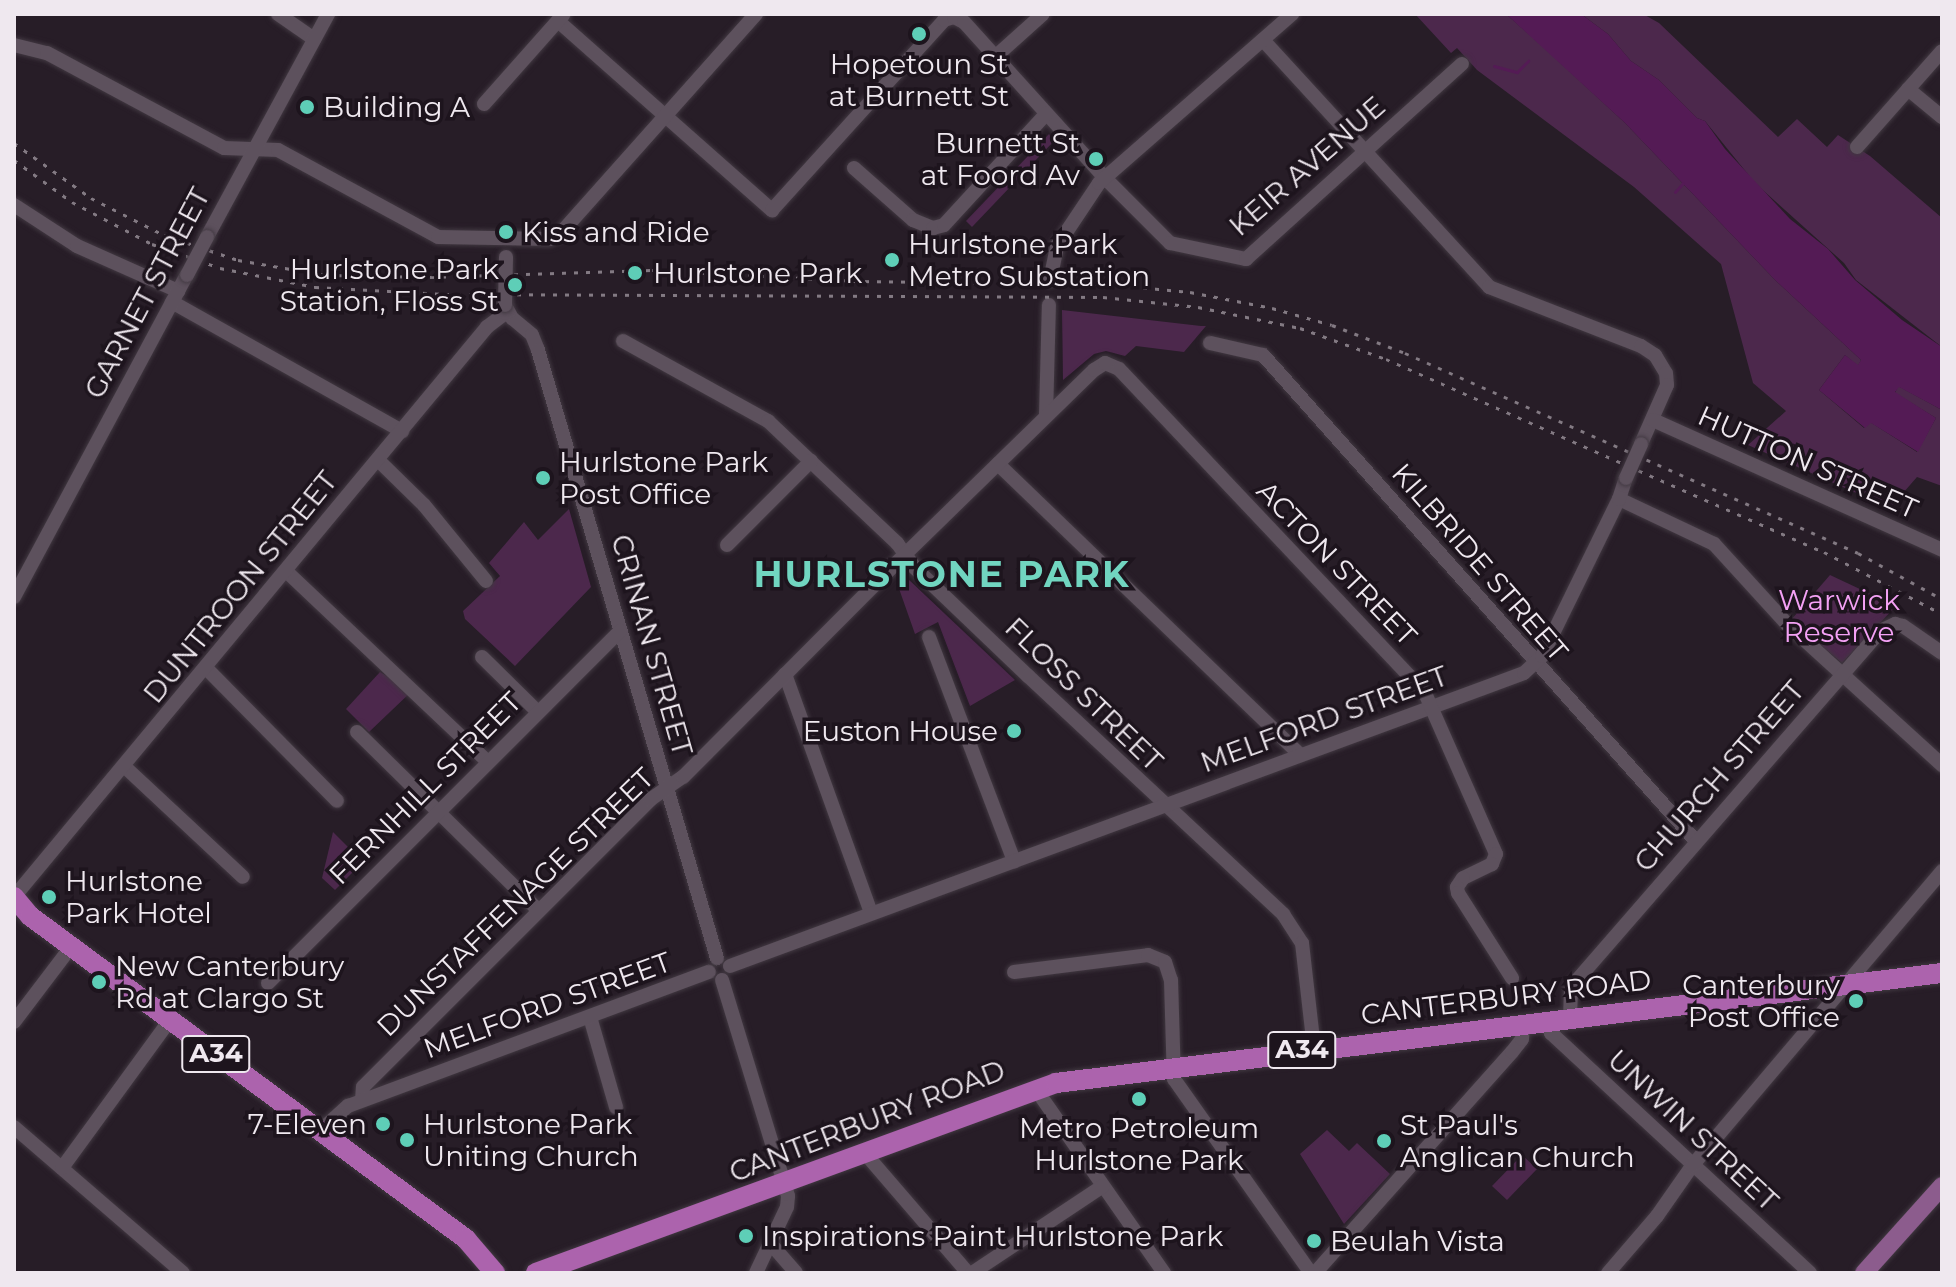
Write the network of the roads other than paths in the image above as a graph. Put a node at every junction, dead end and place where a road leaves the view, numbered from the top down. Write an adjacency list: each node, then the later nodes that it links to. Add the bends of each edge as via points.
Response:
1 (278, 14): 7 (street)
2 (328, 14): 7 (street, GARNET STREET)
3 (756, 14): 16 (street)
4 (1043, 14): 11 (street)
5 (1292, 14): 8 (street)
6 (561, 18): 14 (street); 16 (street)
7 (314, 39): 19 (street, GARNET STREET)
8 (1263, 40): 20 (street); 22 (street)
9 (14, 45): 19 (street, via 47,53 224,148)
10 (1942, 51): 13 (street)
11 (995, 57): 15 (street); 16 (street, via 964,22 944,20 772,210)
12 (1462, 64): 20 (street, KEIR AVENUE)
13 (1908, 89): 17 (street); 18 (street)
14 (484, 104)
15 (1046, 114): 21 (street, via 944,225 933,228 913,220); 22 (street)
16 (665, 116): 24 (street, via 556,237)
17 (1942, 117)
18 (1857, 147)
19 (254, 149): 24 (street, via 278,150 438,237); 26 (street, GARNET STREET, bridge)
20 (1363, 152): 22 (street, KEIR AVENUE, via 1246,259 1170,243); 33 (street, via 1489,287 1655,355 1667,385)
21 (854, 168)
22 (1106, 179): 25 (street, via 1057,246)
23 (14, 205): 26 (street, via 88,252)
24 (506, 239): 28 (street, bridge)
25 (1050, 280)
26 (175, 297): 34 (street); 44 (street, GARNET STREET)
27 (1049, 305): 32 (street)
28 (506, 308): 34 (street, DUNTROON STREET); 45 (street, CRINAN STREET, via 536,342)
29 (623, 341): 36 (street, FLOSS STREET, via 768,421)
30 (1210, 343): 49 (street, KILBRIDE STREET, via 1263,355)
31 (1112, 364): 32 (street, DUNSTAFFENAGE STREET, via 1099,365); 53 (street, ACTON STREET, via 1415,681)
32 (1046, 416): 37 (street, DUNSTAFFENAGE STREET)
33 (1653, 420): 38 (street, bridge); 40 (street, HUTTON STREET)
34 (402, 431): 35 (street, DUNTROON STREET)
35 (378, 460): 42 (street, DUNTROON STREET); 43 (street, via 424,505)
36 (811, 461): 39 (street); 41 (street, FLOSS STREET)
37 (998, 464): 41 (street, DUNSTAFFENAGE STREET); 56 (street)
38 (1619, 499): 49 (street); 51 (street, via 1714,544 1787,624)
39 (727, 545)
40 (1942, 550)
41 (905, 554): 52 (street, DUNSTAFFENAGE STREET); 62 (street, FLOSS STREET, via 1151,794)
42 (286, 571): 50 (street, DUNTROON STREET); 57 (street)
43 (486, 581)
44 (14, 597)
45 (620, 631): 54 (street, FERNHILL STREET); 60 (street, CRINAN STREET)
46 (929, 637): 65 (street)
47 (1942, 653): 51 (street, CHURCH STREET, via 1895,624 1880,631)
48 (482, 657): 54 (street)
49 (1536, 664): 53 (street, MELFORD STREET); 64 (street, KILBRIDE STREET)
50 (207, 669): 59 (street, DUNTROON STREET); 61 (street)
51 (1843, 673): 58 (street); 64 (street, CHURCH STREET)
52 (785, 674): 60 (street, DUNSTAFFENAGE STREET); 70 (street)
53 (1431, 707): 56 (street, MELFORD STREET); 77 (street, ACTON STREET, via 1496,854 1492,864 1459,882 1458,893)
54 (538, 712): 57 (street, FERNHILL STREET)
55 (357, 732): 63 (street)
56 (1299, 754): 62 (street, MELFORD STREET)
57 (488, 762): 63 (street, FERNHILL STREET)
58 (1942, 765)
59 (125, 767): 67 (street); 68 (street, DUNTROON STREET)
60 (667, 788): 69 (street, DUNSTAFFENAGE STREET); 72 (street, CRINAN STREET)
61 (337, 801)
62 (1168, 804): 65 (street, MELFORD STREET); 86 (street, FLOSS STREET, via 1296,928 1304,950)
63 (438, 812): 69 (street); 78 (street, FERNHILL STREET)
64 (1696, 841): 81 (street, CHURCH STREET, via 1571,987)
65 (1014, 861): 70 (street, MELFORD STREET)
66 (1942, 871): 79 (street)
67 (243, 877)
68 (14, 897): 71 (highway, A34)
69 (539, 911): 87 (street, DUNSTAFFENAGE STREET)
70 (871, 913): 73 (street, MELFORD STREET)
71 (71, 947): 82 (highway, A34); 84 (street)
72 (717, 958): 73 (street); 76 (street, via 711,962)
73 (730, 966): 76 (street, via 730,973)
74 (1014, 972): 88 (street, via 1160,957 1171,980)
75 (1942, 973): 79 (highway, CANTERBURY ROAD / A34)
76 (716, 976): 80 (street, MELFORD STREET); 98 (street)
77 (1512, 978)
78 (268, 983)
79 (1845, 985): 81 (highway, CANTERBURY ROAD / A34); 96 (street)
80 (590, 1017): 89 (street, MELFORD STREET); 92 (street)
81 (1570, 1018): 83 (highway, CANTERBURY ROAD / A34)
82 (170, 1020): 94 (highway, A34); 97 (street)
83 (1547, 1021): 85 (highway, CANTERBURY ROAD / A34); 96 (street, UNWIN STREET, via 1551,1033)
84 (14, 1022)
85 (1523, 1024): 86 (highway, CANTERBURY ROAD / A34); 109 (street, via 1522,1039 1502,1064)
86 (1314, 1049): 88 (highway, CANTERBURY ROAD / A34)
87 (387, 1063): 89 (street, via 388,1078); 91 (street, DUNSTAFFENAGE STREET)
88 (1174, 1067): 90 (highway, CANTERBURY ROAD / A34); 109 (street, via 1174,1079)
89 (401, 1086): 91 (street, MELFORD STREET)
90 (1035, 1088): 95 (highway, CANTERBURY ROAD / A34); 99 (street)
91 (368, 1093): 94 (street, MELFORD STREET, via 342,1108)
92 (616, 1107)
93 (14, 1127): 97 (street)
94 (320, 1131): 103 (highway, A34, via 466,1239)
95 (863, 1151): 98 (highway, CANTERBURY ROAD / A34); 107 (street)
96 (1692, 1166): 110 (street); 111 (street, UNWIN STREET)
97 (62, 1168): 102 (street)
98 (783, 1182): 101 (street, via 788,1203); 104 (highway, CANTERBURY ROAD / A34)
99 (1103, 1186): 107 (street); 108 (street)
100 (1942, 1186): 112 (main road)
101 (771, 1244): 105 (street); 106 (street)
102 (183, 1273)
103 (495, 1273)
104 (536, 1273)
105 (756, 1273)
106 (796, 1273)
107 (970, 1273)
108 (1164, 1273)
109 (1313, 1273)
110 (1608, 1273)
111 (1810, 1273)
112 (1864, 1273)

